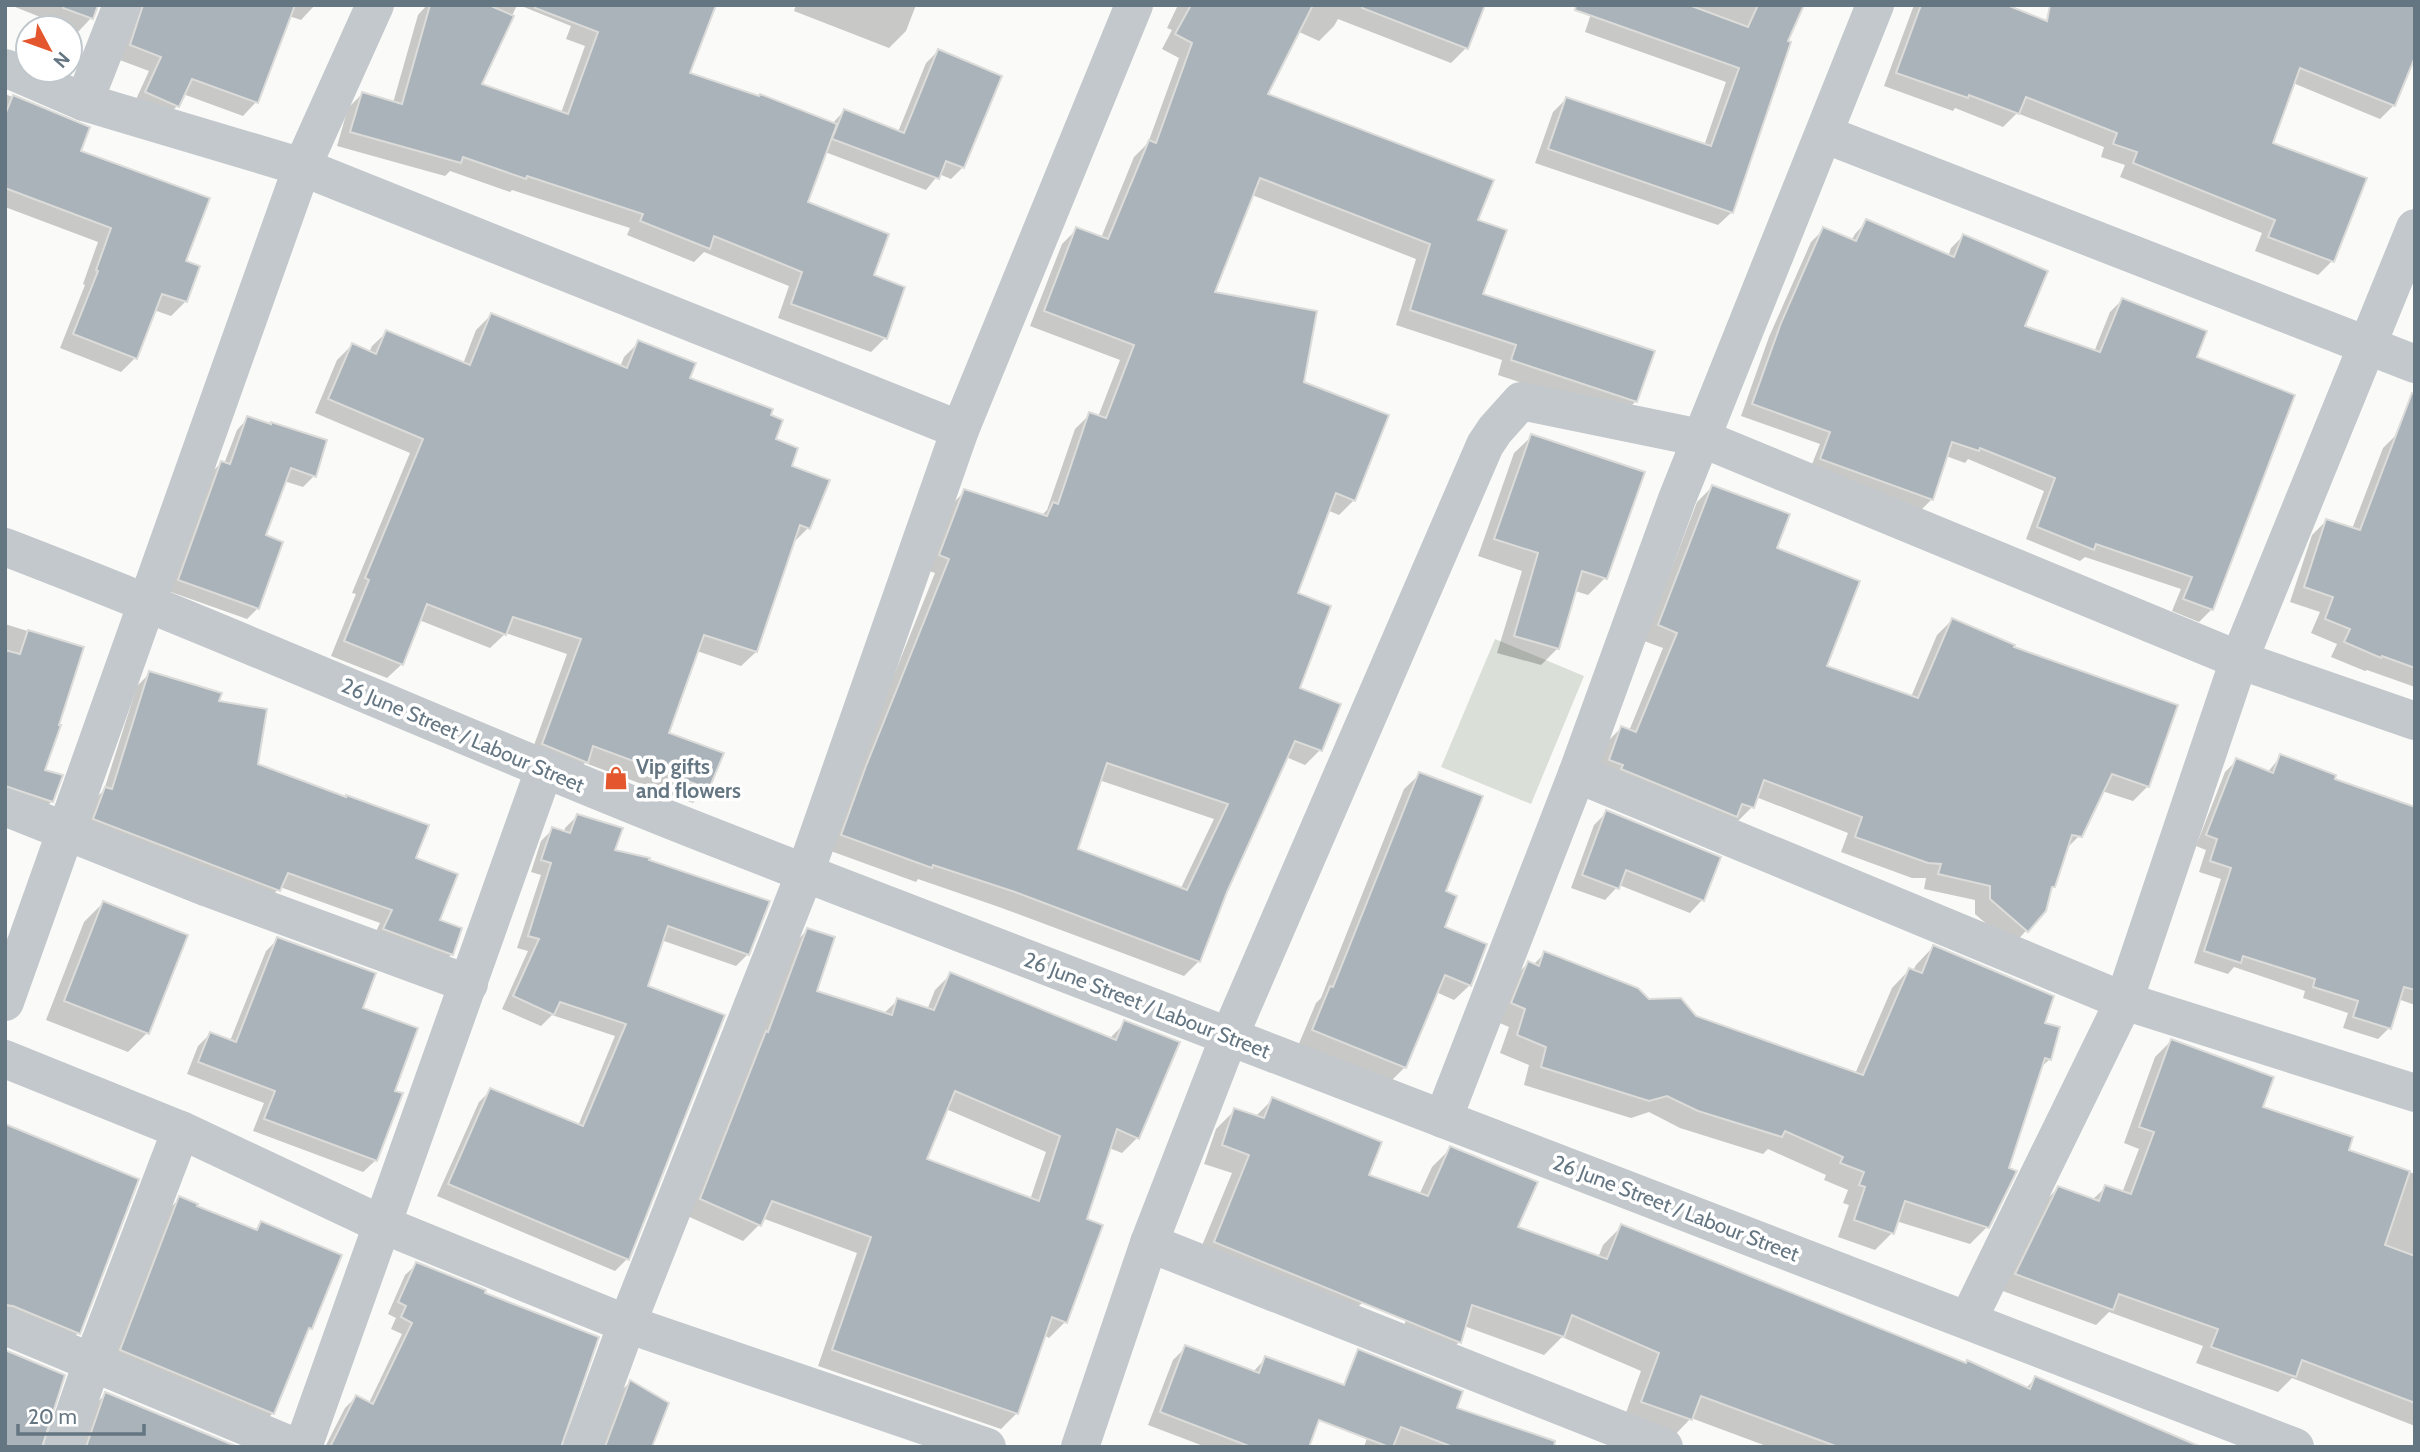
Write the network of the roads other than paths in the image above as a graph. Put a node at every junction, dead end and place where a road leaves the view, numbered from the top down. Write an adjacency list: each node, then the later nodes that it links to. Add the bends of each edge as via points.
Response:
1 (122, 5): 6 (street)
2 (375, 5): 8 (street)
3 (1875, 5): 7 (street)
4 (1130, 9): 12 (street)
5 (5, 68): 6 (street)
6 (84, 102): 8 (street)
7 (1824, 134): 10 (street); 13 (street)
8 (302, 167): 12 (street); 15 (street)
9 (2415, 228): 10 (street)
10 (2367, 346): 11 (street); 16 (street)
11 (2415, 364)
12 (960, 430): 22 (street)
13 (1701, 438): 16 (street); 19 (street); 26 (street, via 1521,401 1495,430)
14 (5, 547): 15 (street, 26 June Street / Labour Street)
15 (146, 601): 18 (street, 26 June Street / Labour Street); 21 (street)
16 (2239, 660): 17 (street); 24 (street)
17 (2415, 722)
18 (544, 770): 22 (street, 26 June Street / Labour Street); 23 (street)
19 (1577, 774): 24 (street); 29 (street)
20 (5, 807): 21 (street)
21 (67, 832): 23 (street); 25 (street)
22 (805, 873): 26 (street, 26 June Street / Labour Street); 34 (street)
23 (469, 984): 31 (street)
24 (2124, 1001): 28 (street); 33 (street)
25 (5, 1002)
26 (1229, 1037): 29 (street, 26 June Street / Labour Street); 32 (street)
27 (5, 1059): 30 (street)
28 (2415, 1093)
29 (1443, 1119): 33 (street, 26 June Street / Labour Street)
30 (181, 1130): 31 (street); 36 (street)
31 (381, 1224): 34 (street); 39 (street)
32 (1149, 1242): 42 (street); 43 (street)
33 (1968, 1320): 44 (street, 26 June Street / Labour Street)
34 (627, 1324): 40 (street); 41 (street)
35 (5, 1326): 36 (street)
36 (92, 1363): 37 (street); 38 (street)
37 (63, 1447)
38 (295, 1447)
39 (303, 1447)
40 (582, 1447)
41 (987, 1447)
42 (1080, 1447)
43 (1664, 1447)
44 (2295, 1447)

